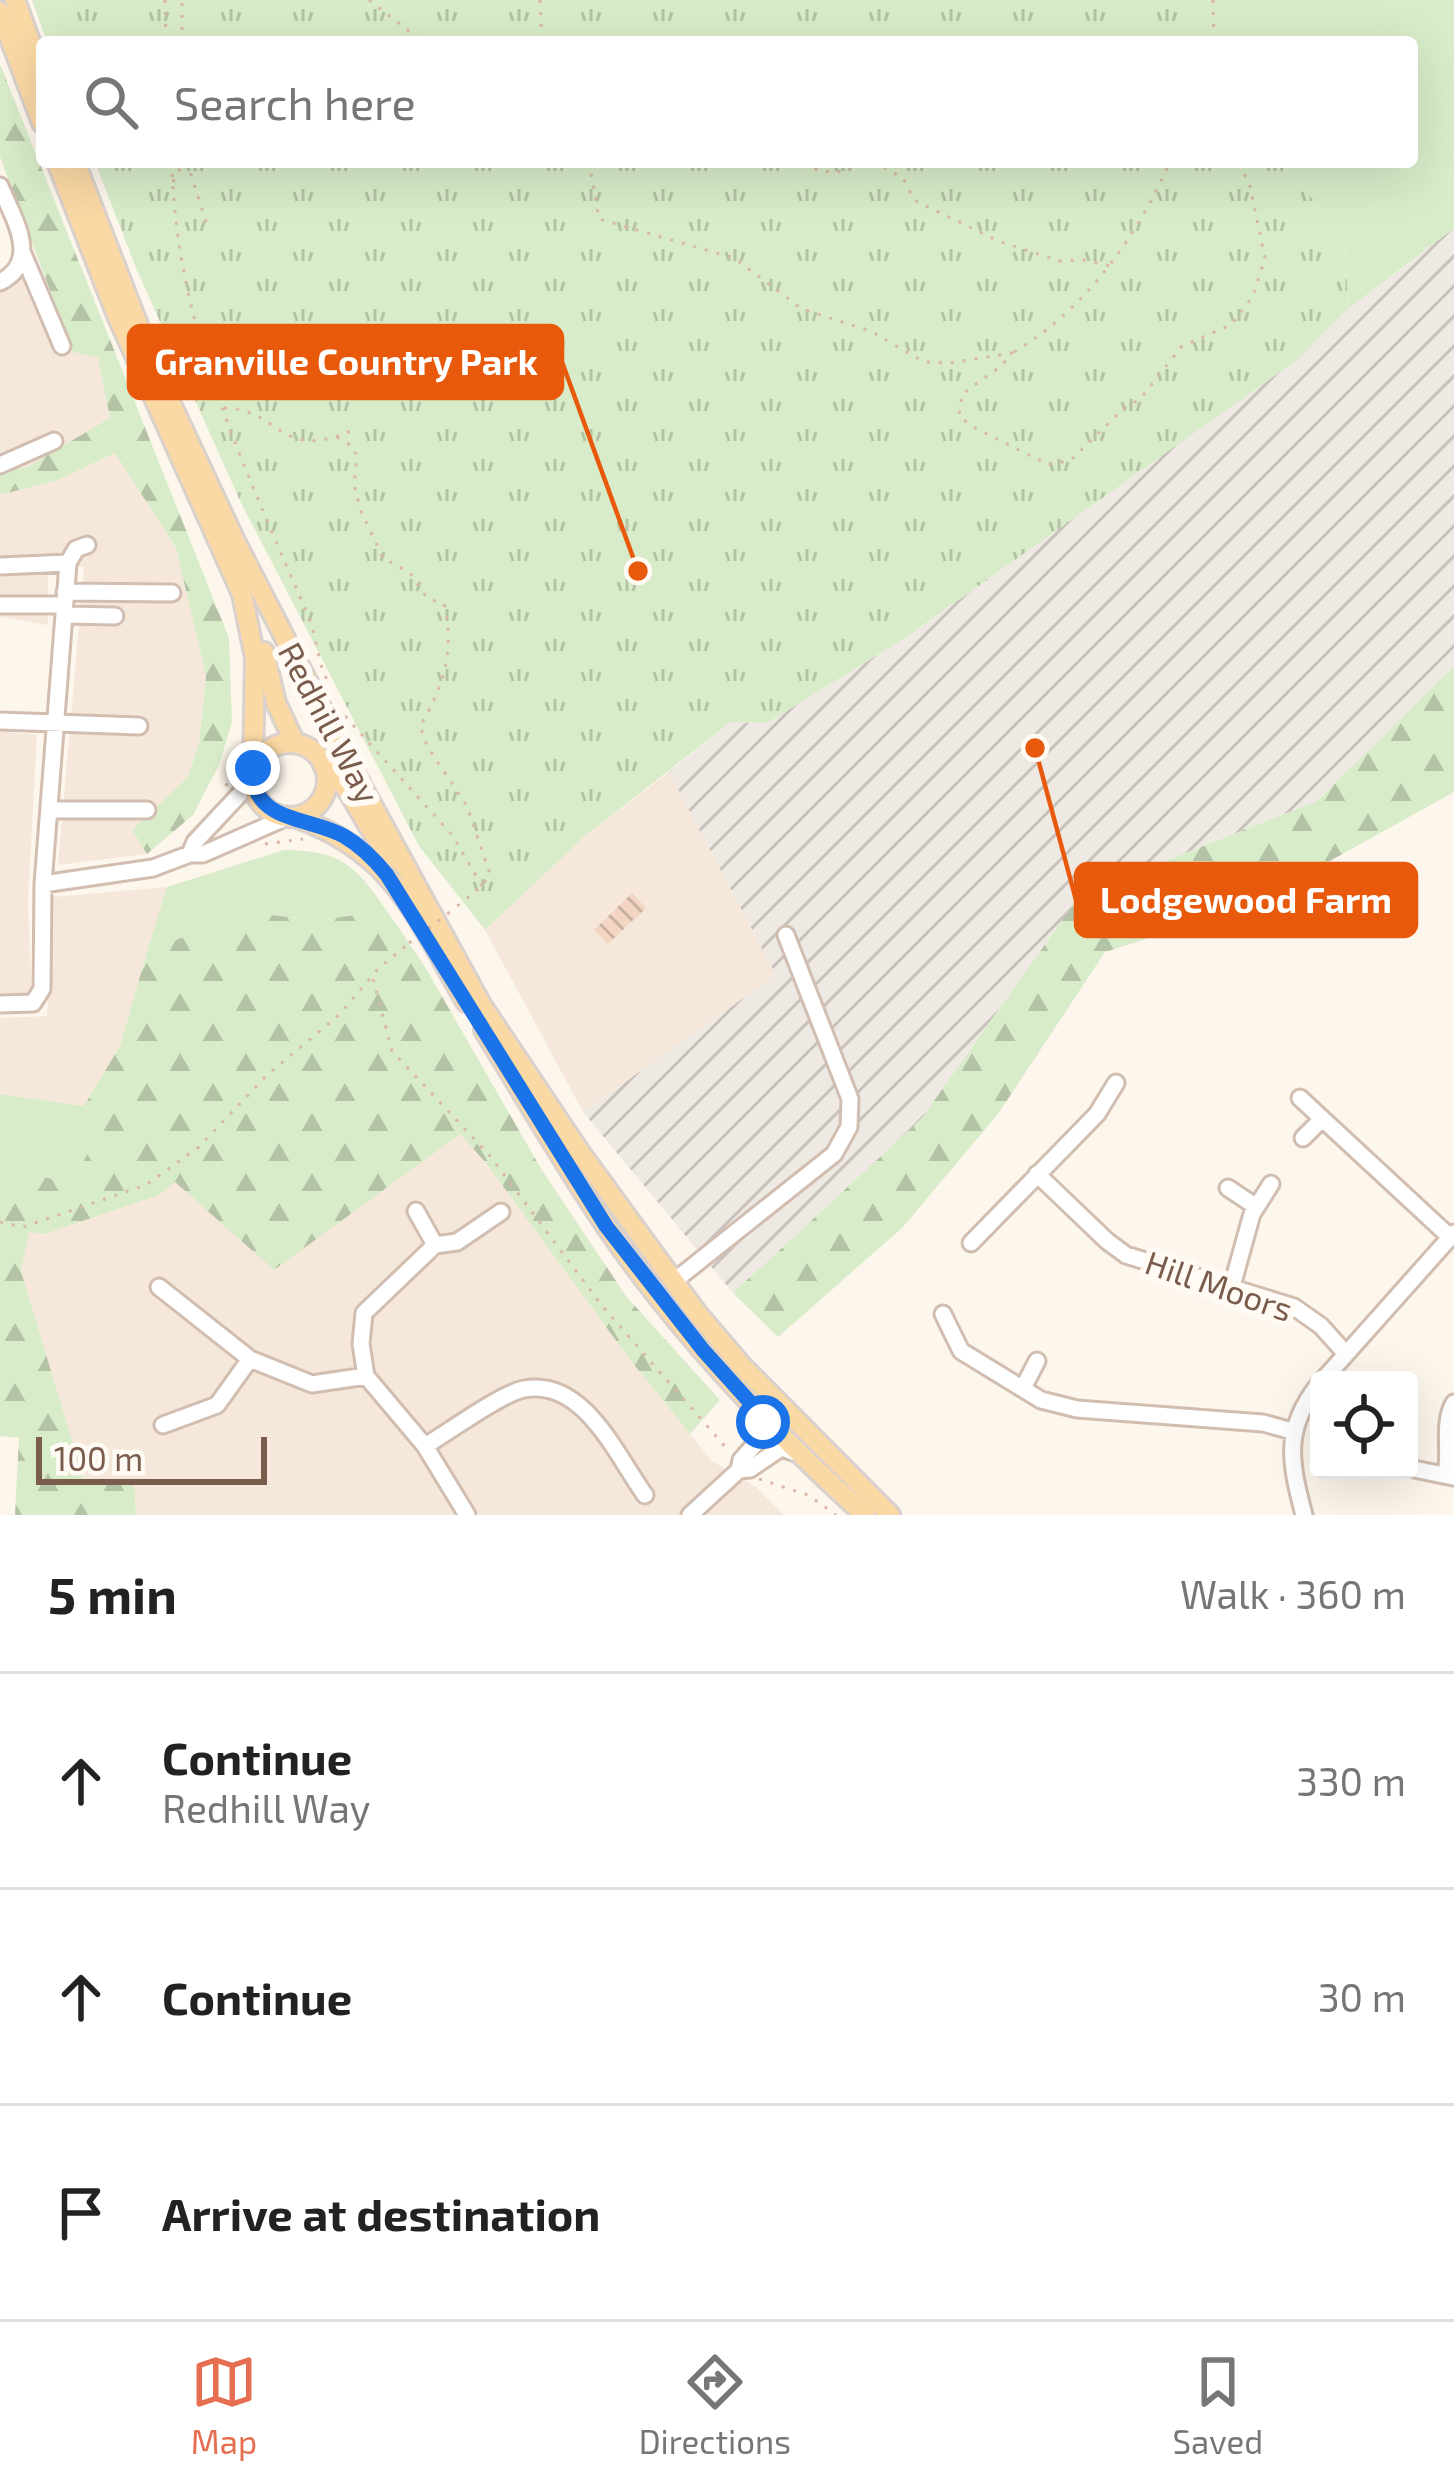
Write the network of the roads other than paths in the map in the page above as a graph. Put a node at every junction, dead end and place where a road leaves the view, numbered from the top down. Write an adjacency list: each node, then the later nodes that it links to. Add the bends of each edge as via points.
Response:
1 (15, 0): 3 (main road)
2 (0, 13): 4 (main road)
3 (36, 58)
4 (36, 107)
5 (59, 168): 28 (main road, Redhill Way, via 242,594 256,658)
6 (77, 168): 15 (main road, Redhill Way)
7 (0, 186): 8 (street)
8 (23, 254): 9 (street); 10 (street)
9 (0, 282)
10 (62, 346)
11 (22, 434): 13 (street)
12 (54, 441): 13 (street)
13 (31, 453): 14 (street)
14 (0, 465)
15 (236, 543): 26 (main road, via 276,703); 33 (main road, Redhill Way)
16 (87, 544): 17 (street)
17 (68, 563): 18 (street); 20 (street)
18 (0, 566)
19 (172, 593): 20 (street)
20 (64, 604): 21 (street); 22 (street); 23 (street)
21 (0, 605)
22 (115, 616)
23 (56, 721): 24 (street); 25 (street); 29 (street)
24 (0, 722)
25 (139, 725)
26 (295, 743): 27 (main road); 28 (main road, via 269,747)
27 (323, 765): 31 (main road, via 322,800); 33 (main road, via 380,848)
28 (253, 775): 31 (main road, via 263,803); 32 (street)
29 (49, 810): 30 (street); 34 (street)
30 (147, 810)
31 (291, 818): 32 (street); 62 (main road, Redhill Way, via 344,836 387,875 606,1226)
32 (190, 854): 34 (street, via 153,868)
33 (406, 865): 50 (main road, Redhill Way, via 482,1006)
34 (43, 884): 36 (street, via 42,989 33,1003)
35 (786, 935): 50 (street, via 850,1099 849,1127 834,1154)
36 (0, 1004)
37 (1116, 1082): 41 (street, via 1097,1114)
38 (1300, 1098): 39 (street)
39 (1322, 1119): 40 (street); 47 (street)
40 (1303, 1138)
41 (1037, 1174): 48 (street); 51 (street, Hill Moors, via 1126,1255)
42 (1271, 1184): 44 (street)
43 (1228, 1188): 44 (street)
44 (1255, 1206): 51 (street)
45 (416, 1211): 49 (street)
46 (501, 1212): 49 (street, via 457,1242)
47 (1452, 1235): 54 (street)
48 (971, 1243)
49 (435, 1245): 58 (street, via 364,1313)
50 (673, 1282): 74 (main road, Redhill Way, via 742,1366)
51 (1232, 1286): 54 (street, Hill Moors, via 1294,1307)
52 (159, 1287): 55 (street)
53 (944, 1314): 59 (street, via 962,1351)
54 (1346, 1354): 57 (street)
55 (250, 1359): 58 (street, via 312,1384); 63 (street, via 217,1405)
56 (1037, 1361): 59 (street)
57 (1331, 1371)
58 (366, 1376): 65 (street)
59 (1023, 1388): 64 (street, via 1076,1409)
60 (1310, 1401): 64 (street)
61 (1454, 1402): 69 (street)
62 (757, 1410): 66 (main road, Redhill Way); 68 (street, via 765,1433 741,1460)
63 (163, 1425)
64 (1292, 1431): 75 (street)
65 (425, 1446): 70 (street, via 522,1389 557,1391 582,1406); 71 (street)
66 (800, 1454): 68 (street, via 781,1448); 73 (main road, Redhill Way)
67 (1418, 1470): 69 (street)
68 (746, 1472): 72 (street)
69 (1450, 1476)
70 (644, 1495)
71 (466, 1515)
72 (690, 1515)
73 (865, 1515)
74 (890, 1515)
75 (1304, 1515)

